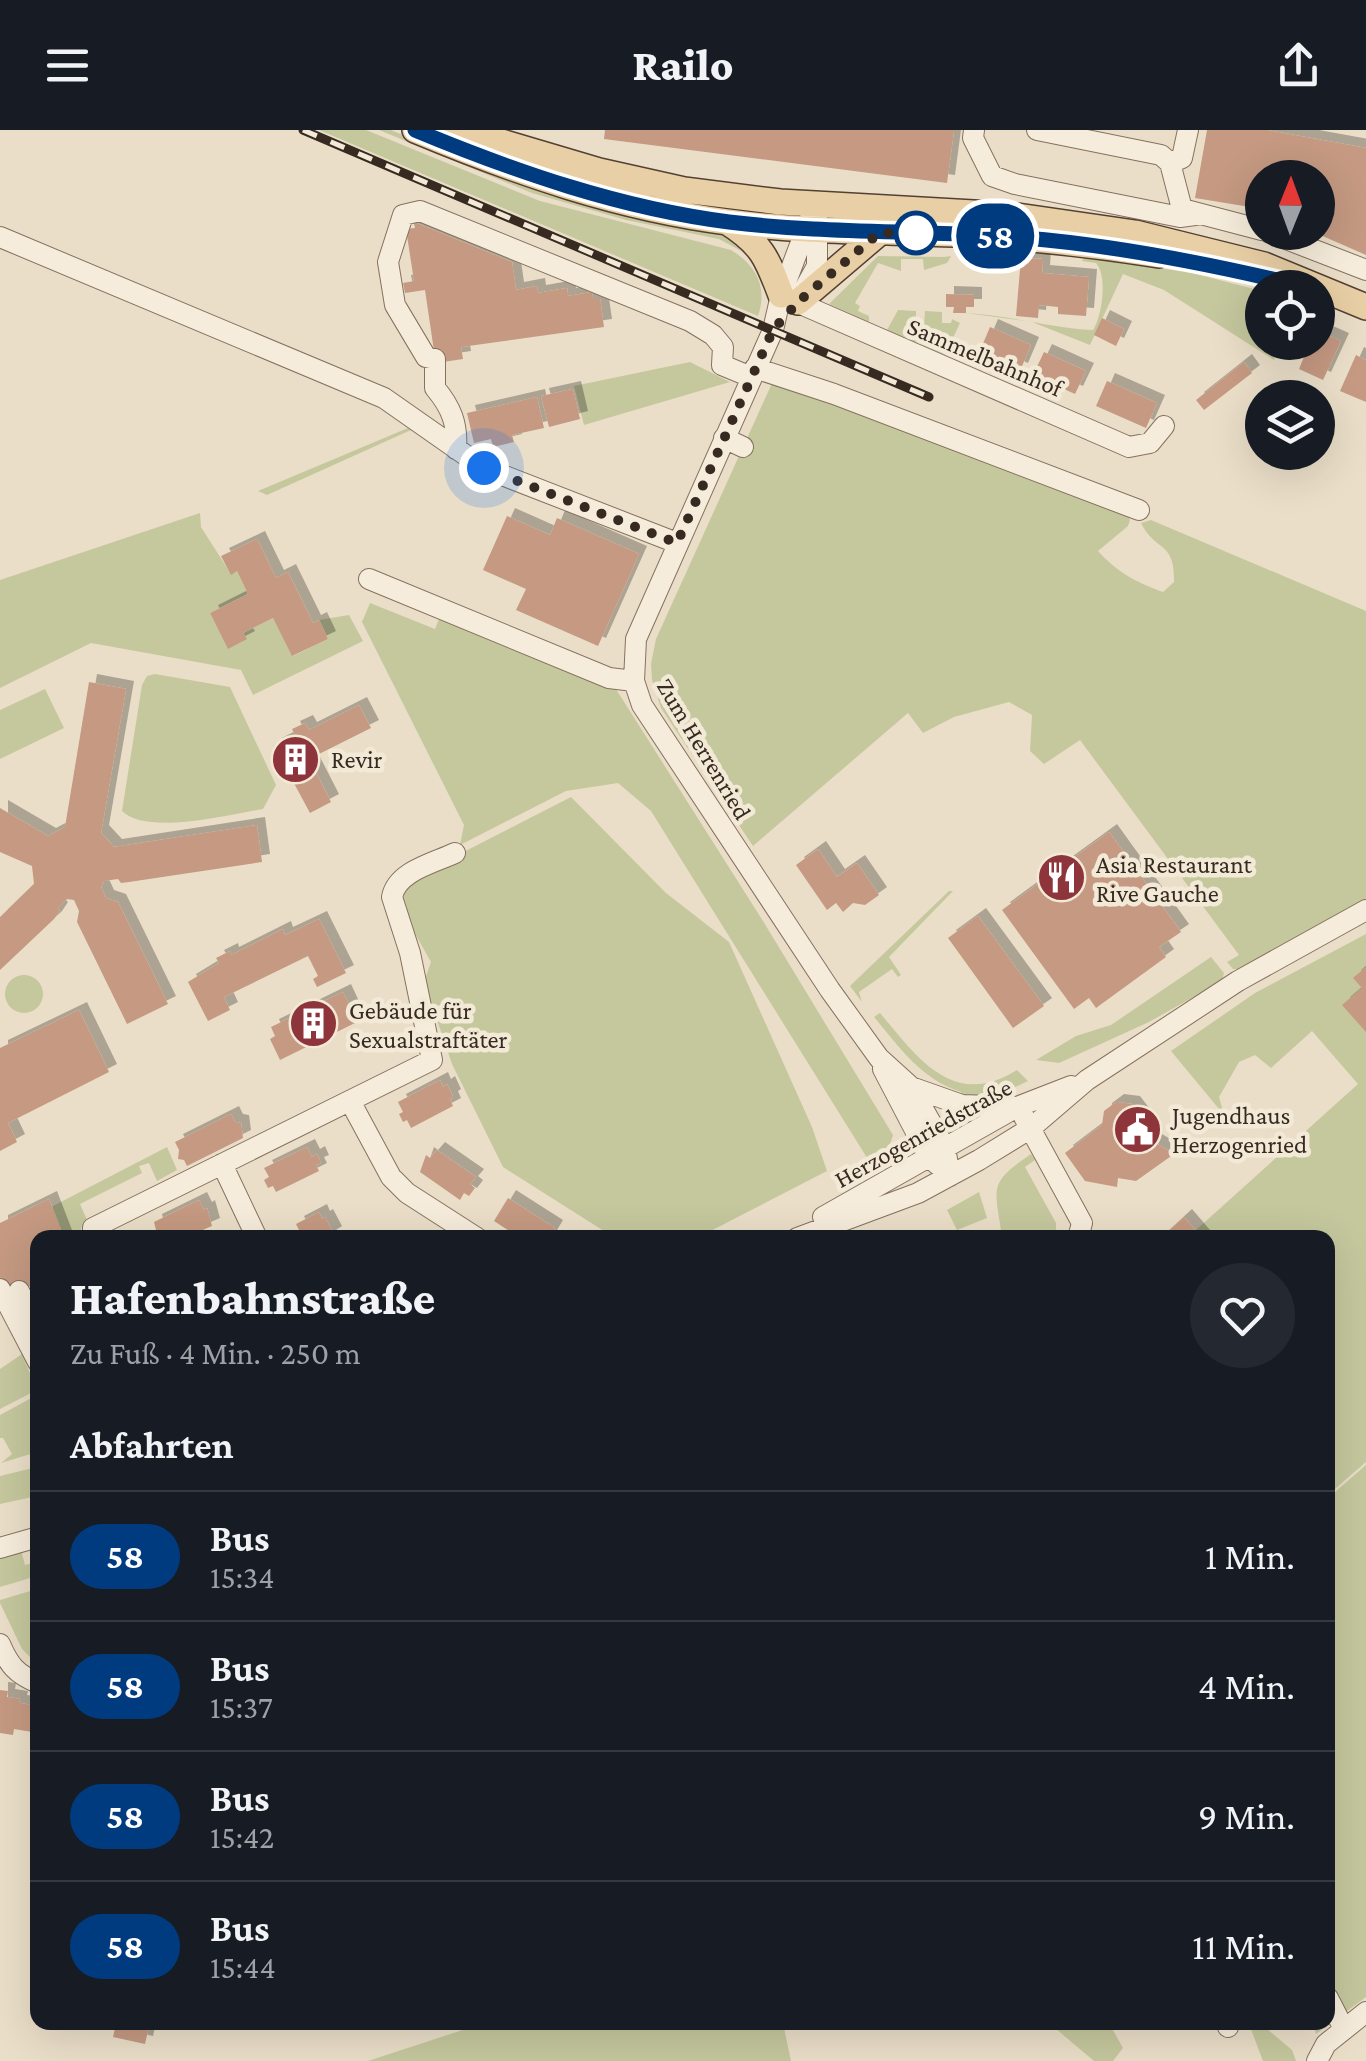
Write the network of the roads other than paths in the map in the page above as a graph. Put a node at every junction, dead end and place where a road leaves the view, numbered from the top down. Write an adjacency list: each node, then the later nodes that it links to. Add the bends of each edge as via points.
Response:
1 (415, 130): 9 (main road, via 577,190)
2 (461, 130): 8 (main road, via 599,171)
3 (974, 130): 7 (street, via 992,176 1180,217)
4 (1038, 130): 6 (street, via 1151,151)
5 (1188, 130): 6 (street, via 1182,158)
6 (1170, 163): 7 (street, via 1182,210)
7 (1202, 214): 10 (street)
8 (813, 221): 9 (main road); 11 (main road); 14 (main road, via 1009,216 1135,233); 18 (street, Zum Herrenried, via 818,266)
9 (728, 222): 18 (main road, via 767,257)
10 (1245, 226)
11 (879, 233): 16 (main road, via 1073,242); 18 (main road)
12 (0, 237): 22 (street)
13 (1314, 250): 15 (street)
14 (1275, 270)
15 (1366, 270)
16 (1245, 272)
17 (1335, 296): 19 (main road)
18 (789, 298): 20 (street, Zum Herrenried); 23 (street, Sammelbahnhof, via 1130,447 1150,443)
19 (1366, 307)
20 (752, 373): 21 (street, via 722,365 723,347 690,321 420,211 402,215 388,262 395,305 426,357 435,359); 25 (street, via 834,394); 26 (street, Zum Herrenried, via 734,443)
21 (435, 388): 22 (street); 24 (street, via 458,428)
22 (405, 411): 24 (street)
23 (1164, 426)
24 (456, 448): 26 (street, via 484,468)
25 (1139, 510)
26 (677, 543): 28 (street, Zum Herrenried, via 636,639)
27 (369, 579): 28 (street, via 609,678)
28 (634, 681): 31 (street, Zum Herrenried, via 642,705 700,780)
29 (455, 853): 34 (street, via 404,877 392,897 432,1060)
30 (1366, 910): 32 (street, Herzogenriedstraße, via 1238,981)
31 (879, 1058): 33 (street, Zum Herrenried); 37 (street, Zum Herrenried)
32 (1086, 1080): 35 (street, Herzogenriedstraße); 36 (street, Herzogenriedstraße)
33 (911, 1087): 35 (street, via 962,1105); 37 (street, Zum Herrenried)
34 (350, 1101): 38 (street); 42 (street, via 390,1177)
35 (1017, 1107): 36 (street); 37 (street, Herzogenriedstraße)
36 (1031, 1128): 39 (street, Herzogenriedstraße); 45 (street)
37 (937, 1152): 39 (street, Zum Herrenried); 43 (street, Herzogenriedstraße)
38 (222, 1164): 40 (street); 41 (street)
39 (950, 1176): 44 (street, Herzogenriedstraße)
40 (93, 1230)
41 (253, 1230)
42 (464, 1230)
43 (802, 1230)
44 (819, 1230)
45 (1080, 1230)
46 (9, 1290): 47 (street)
47 (30, 1324)
48 (30, 1539): 49 (street)
49 (0, 1548)
50 (0, 1644): 51 (street, via 10,1666)
51 (30, 1679)
52 (1335, 2012): 54 (street)
53 (1366, 2012): 54 (street)
54 (1344, 2029): 55 (street)
55 (1318, 2057)

